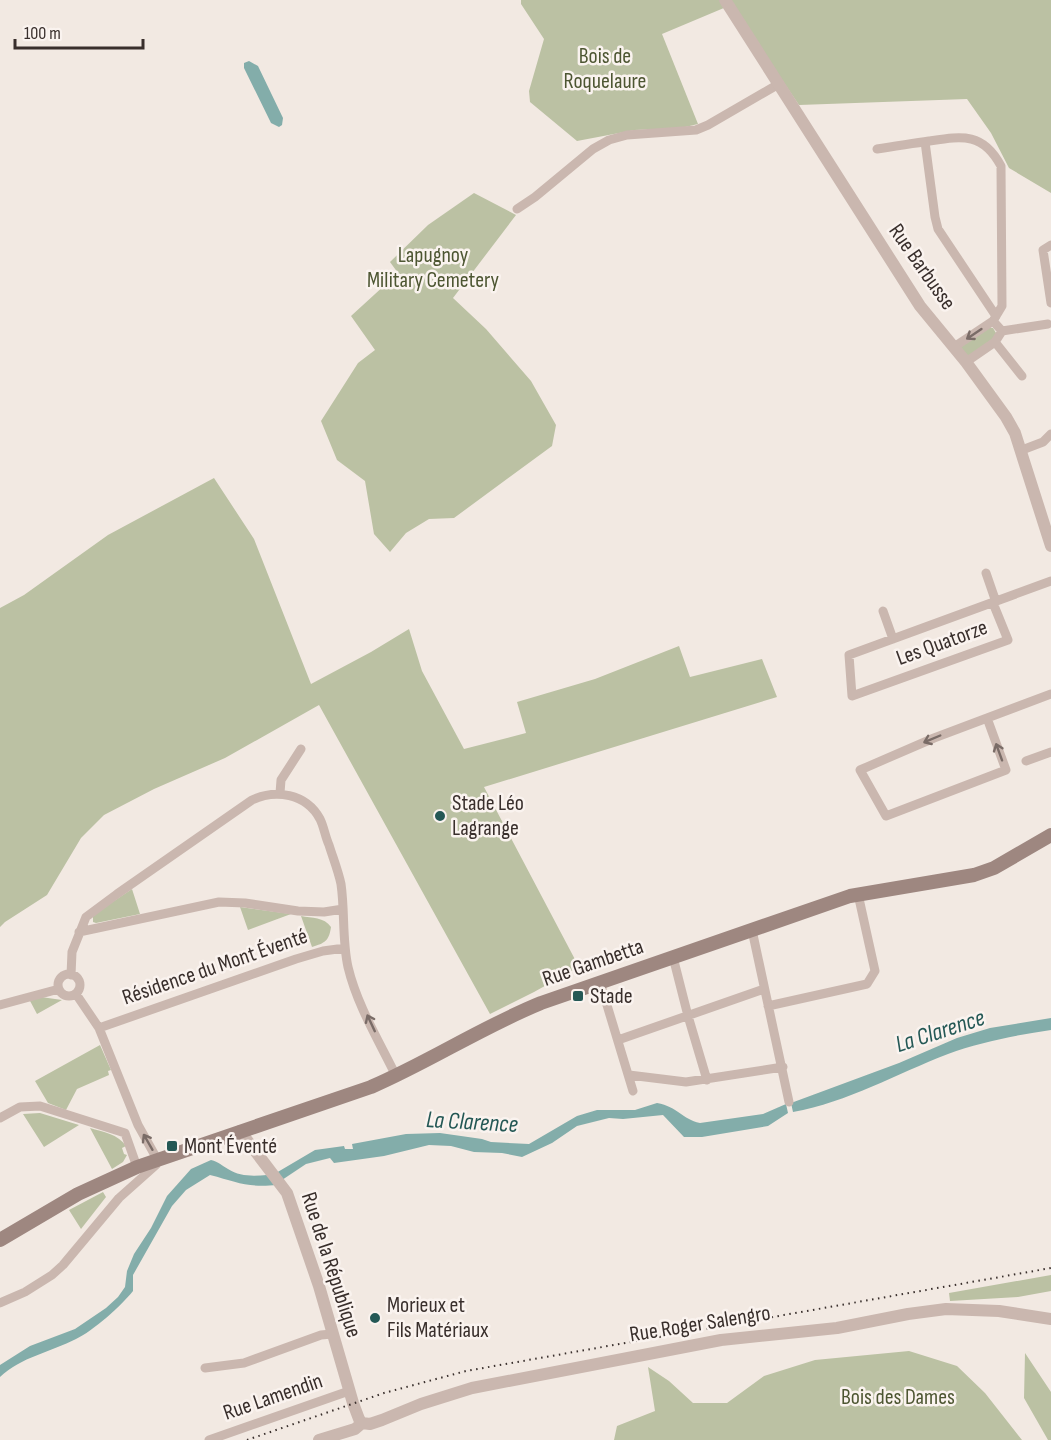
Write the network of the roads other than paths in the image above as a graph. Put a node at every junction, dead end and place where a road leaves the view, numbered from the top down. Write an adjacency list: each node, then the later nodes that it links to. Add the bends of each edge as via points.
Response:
1 (725, 0): 2 (street, Rue Barbusse)
2 (777, 85): 5 (street, via 696,130 609,140); 12 (street, Rue Barbusse, via 920,306)
3 (925, 142): 4 (street); 8 (street, via 938,229); 8 (street, via 966,137 985,146 1001,166 1002,306)
4 (877, 149)
5 (517, 209)
6 (1051, 244): 7 (street, via 1042,250)
7 (1051, 303)
8 (994, 318): 10 (street); 12 (street, one-way to 12)
9 (1050, 327): 10 (street)
10 (1002, 331): 11 (street)
11 (995, 342): 13 (street); 14 (street)
12 (954, 347): 13 (street, Rue Barbusse)
13 (966, 362): 16 (street, Rue Barbusse, via 1006,417)
14 (1022, 376)
15 (1051, 434): 16 (street, via 1043,442)
16 (1022, 450): 17 (street, Rue Barbusse)
17 (1048, 524): 18 (street, Rue Barbusse)
18 (1051, 546)
19 (986, 573): 21 (street, Les Quatorze)
20 (1051, 581): 21 (street, Les Quatorze)
21 (995, 602): 23 (street, Les Quatorze); 25 (street, Les Quatorze, via 1008,640)
22 (883, 611): 23 (street, Les Quatorze)
23 (894, 639): 25 (street, Les Quatorze, via 849,655)
24 (1051, 694): 27 (street)
25 (852, 696): 26 (street, Les Quatorze)
26 (851, 708)
27 (987, 718): 27 (street, one-way to 27, via 860,770 886,816 1005,770)
28 (301, 749): 31 (street, via 281,780)
29 (1051, 752): 30 (street)
30 (1026, 761)
31 (280, 793): 34 (street, Résidence du Mont Éventé, via 300,801 319,818 337,865); 36 (street, via 263,795 230,814 86,917)
32 (1051, 835): 33 (main road, Rue Gambetta, via 994,868 974,875)
33 (858, 894): 35 (main road, Rue Gambetta); 45 (street, via 875,971 867,984)
34 (343, 909): 36 (street, Résidence du Mont Éventé, via 298,911 219,902); 37 (street, Résidence du Mont Éventé)
35 (752, 930): 38 (main road, Rue Gambetta); 42 (street)
36 (79, 932): 39 (street)
37 (345, 948): 47 (street, Résidence du Mont Éventé, via 296,959); 51 (street, Résidence du Mont Éventé, one-way to 37, via 360,999)
38 (673, 957): 40 (main road, Rue Gambetta); 46 (street)
39 (70, 975): 41 (street, via 61,978); 43 (street, via 79,983)
40 (600, 982): 48 (street); 51 (main road, Rue Gambetta, via 502,1020)
41 (59, 988): 43 (street, via 66,996); 44 (street)
42 (764, 989): 45 (street); 46 (street)
43 (76, 994): 47 (street, Résidence du Mont Éventé)
44 (0, 1005)
45 (768, 1006): 49 (street)
46 (688, 1016): 48 (street); 52 (street)
47 (99, 1028): 56 (street, Résidence du Mont Éventé)
48 (618, 1040): 50 (street)
49 (783, 1067): 52 (street); 54 (street)
50 (628, 1075): 52 (street, via 686,1082); 53 (street)
51 (396, 1076): 57 (main road, Rue Gambetta)
52 (707, 1080)
53 (633, 1091)
54 (789, 1102)
55 (0, 1119): 58 (street, via 20,1107 40,1106)
56 (138, 1125): 58 (street); 59 (street, Résidence du Mont Éventé, one-way to 56)
57 (240, 1131): 59 (main road, Rue Gambetta); 66 (street, Rue de la République, via 287,1193)
58 (125, 1133): 60 (street)
59 (157, 1159): 60 (main road, Rue Gambetta); 62 (street, via 156,1165)
60 (137, 1167): 61 (main road, Rue Gambetta)
61 (108, 1179): 62 (street); 63 (main road, Rue Gambetta)
62 (119, 1198): 64 (street, via 52,1275)
63 (0, 1240)
64 (0, 1303)
65 (1051, 1319): 69 (street, Rue Roger Salengro, via 999,1311 946,1310 837,1328 721,1340 472,1388 370,1424)
66 (332, 1334): 67 (street, via 244,1363); 68 (street, Rue de la République)
67 (205, 1368)
68 (350, 1391): 69 (street, Rue de la République); 70 (street, Rue Lamendin)
69 (362, 1423): 71 (street, Rue Roger Salengro, via 355,1429)
70 (209, 1440)
71 (319, 1440)

